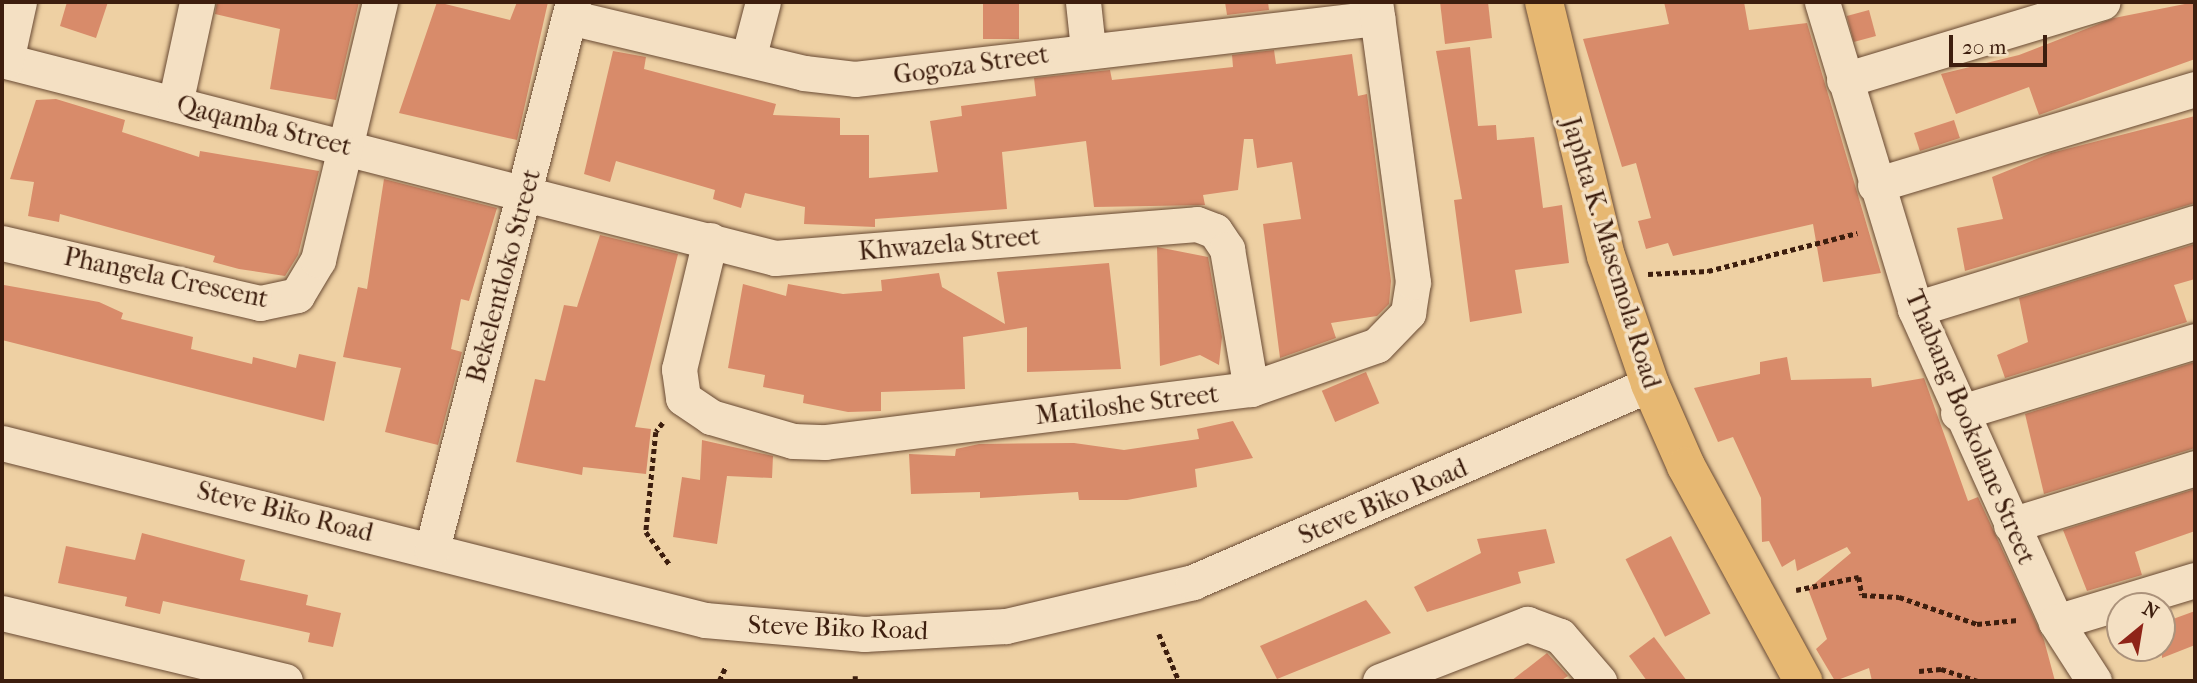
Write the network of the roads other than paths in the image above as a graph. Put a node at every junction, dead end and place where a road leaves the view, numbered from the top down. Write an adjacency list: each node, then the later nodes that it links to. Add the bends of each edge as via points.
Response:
1 (19, 2): 13 (street)
2 (197, 2): 16 (street)
3 (380, 2): 17 (street, Phangela Crescent)
4 (763, 2): 12 (street)
5 (1083, 2): 11 (street)
6 (1544, 2): 25 (main road, Japhta K. Masemola Road, via 1602,243)
7 (1822, 2): 14 (street, Thabang Bookolane Street)
8 (2102, 2): 14 (street)
9 (571, 9): 12 (street, Gogoza Street); 19 (street, Bekelentloko Street)
10 (1376, 10): 11 (street, Gogoza Street); 26 (street, Matiloshe Street, via 1413,282 1408,313 1377,345)
11 (1088, 49): 12 (street, Gogoza Street, via 855,79)
12 (748, 59)
13 (4, 60): 16 (street, Qaqamba Street)
14 (1844, 80): 18 (street, Thabang Bookolane Street)
15 (2195, 89): 18 (street)
16 (175, 104): 17 (street, Qaqamba Street)
17 (344, 146): 19 (street, Qaqamba Street); 22 (street, Phangela Crescent, via 318,260 306,286 282,303 260,303)
18 (1875, 185): 23 (street, Thabang Bookolane Street)
19 (527, 191): 21 (street, Khwazela Street); 31 (street, Bekelentloko Street)
20 (2195, 223): 23 (street)
21 (710, 240): 26 (street, Khwazela Street, via 775,258 1197,224 1215,232 1227,249); 26 (street, Matiloshe Street, via 679,369 683,398 711,417 793,441 825,442)
22 (2, 243)
23 (1915, 309): 27 (street, Thabang Bookolane Street)
24 (2195, 341): 27 (street)
25 (1650, 384): 31 (street, Steve Biko Road, via 1193,582 1006,625 864,635 740,625); 39 (main road, Japhta K. Masemola Road, via 1686,466)
26 (1251, 389)
27 (1958, 413): 30 (street, Thabang Bookolane Street)
28 (2, 443): 31 (street, Steve Biko Road)
29 (2195, 468): 30 (street)
30 (2011, 525): 34 (street, Thabang Bookolane Street)
31 (432, 549)
32 (2195, 580): 34 (street)
33 (2, 613): 35 (street)
34 (2053, 616): 40 (street, Thabang Bookolane Street)
35 (173, 667): 36 (street)
36 (285, 681)
37 (1380, 681): 38 (street, via 1527,624 1560,636)
38 (1599, 681)
39 (1803, 681)
40 (2094, 681)

